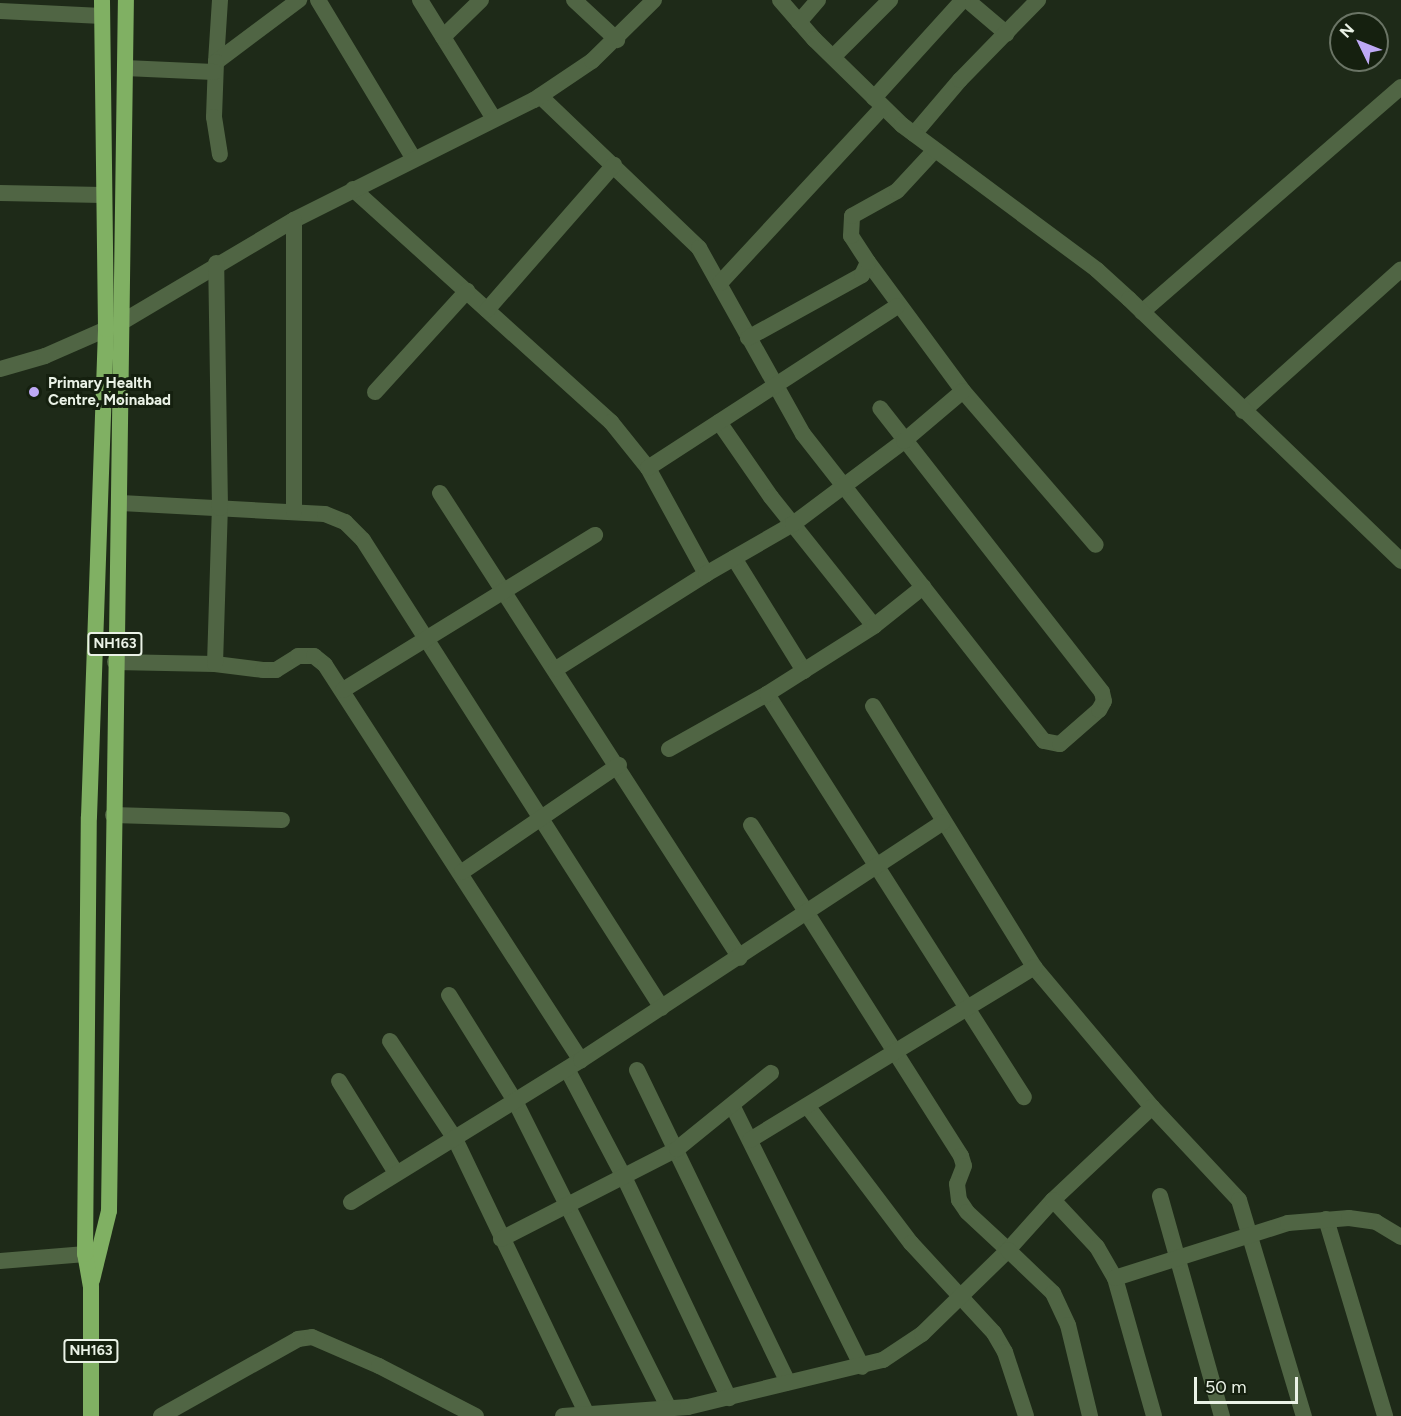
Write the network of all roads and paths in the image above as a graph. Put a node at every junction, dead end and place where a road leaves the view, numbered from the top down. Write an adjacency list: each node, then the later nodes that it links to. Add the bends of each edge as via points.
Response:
1 (126, 0): 23 (highway, NH163)
2 (220, 0): 22 (street)
3 (298, 0): 22 (street)
4 (318, 0): 31 (street)
5 (420, 0): 19 (street)
6 (481, 0): 19 (street)
7 (574, 0): 20 (street)
8 (654, 0): 20 (street)
9 (780, 0): 17 (street)
10 (818, 0): 17 (street)
11 (890, 0): 21 (street)
12 (963, 0): 26 (street)
13 (967, 0): 18 (street)
14 (1038, 0): 18 (street)
15 (102, 8): 16 (street); 35 (highway, NH163)
16 (0, 11)
17 (799, 22): 21 (street)
18 (1006, 34): 28 (street)
19 (443, 37): 27 (street)
20 (617, 40): 25 (street)
21 (833, 57): 26 (street)
22 (215, 67): 23 (street); 30 (street)
23 (125, 68): 45 (highway, NH163)
24 (1401, 87): 44 (street)
25 (540, 96): 27 (street); 32 (street)
26 (879, 102): 28 (street); 40 (street)
27 (494, 119): 31 (street)
28 (914, 134): 29 (street)
29 (934, 151): 37 (street, via 897,191 852,216 851,236); 44 (street, via 1097,270)
30 (220, 155)
31 (414, 159): 33 (street)
32 (614, 165): 40 (street, via 699,248); 43 (street)
33 (353, 189): 36 (street); 41 (street)
34 (0, 193): 35 (street)
35 (103, 195): 46 (highway, NH163)
36 (294, 220): 38 (street); 61 (street)
37 (868, 262): 42 (street); 47 (street, via 862,275)
38 (216, 263): 45 (street); 60 (street)
39 (1401, 269): 53 (street)
40 (720, 283): 47 (street)
41 (467, 291): 43 (street); 51 (street)
42 (897, 306): 49 (street); 50 (street)
43 (487, 310): 56 (street, via 611,422)
44 (1142, 312): 53 (street)
45 (122, 322): 46 (street); 59 (highway, NH163)
46 (106, 329): 48 (street); 119 (highway, NH163, via 89,817)
47 (748, 338): 49 (street)
48 (0, 369)
49 (774, 387): 54 (street); 57 (street, via 803,434)
50 (963, 391): 55 (street); 64 (street)
51 (375, 392)
52 (880, 408): 55 (street)
53 (1243, 411): 66 (street)
54 (718, 422): 56 (street); 62 (street)
55 (904, 441): 57 (street); 68 (street, via 1102,692 1104,701 1099,710 1060,744 1044,741)
56 (648, 468): 67 (street)
57 (844, 487): 62 (street); 68 (street)
58 (440, 493): 69 (street)
59 (121, 503): 60 (street); 72 (highway, NH163)
60 (220, 508): 61 (street); 73 (street)
61 (294, 512): 71 (street, via 325,514 345,522 363,540)
62 (793, 524): 65 (street); 70 (street)
63 (595, 535): 69 (street)
64 (1096, 545)
65 (734, 558): 67 (street); 75 (street)
66 (1401, 561)
67 (705, 574): 74 (street)
68 (923, 586): 70 (street)
69 (502, 591): 71 (street); 74 (street)
70 (874, 626): 75 (street)
71 (424, 639): 76 (street); 83 (street)
72 (115, 662): 73 (street); 81 (highway, NH163)
73 (215, 664): 76 (street, via 276,670 298,656 314,656)
74 (556, 669): 80 (street)
75 (804, 670): 77 (street)
76 (343, 690): 87 (street)
77 (767, 694): 79 (street); 86 (street)
78 (873, 706): 84 (street)
79 (669, 749)
80 (618, 765): 83 (street); 89 (street)
81 (113, 815): 82 (street); 119 (highway, NH163, via 109,1211)
82 (282, 820)
83 (539, 820): 87 (street); 93 (street)
84 (943, 822): 86 (street); 90 (street)
85 (751, 825): 88 (street)
86 (879, 868): 88 (street); 92 (street)
87 (462, 872): 96 (street)
88 (807, 914): 89 (street); 95 (street)
89 (740, 958): 93 (street)
90 (1034, 968): 92 (street); 104 (street)
91 (449, 994): 101 (street)
92 (969, 1007): 95 (street); 100 (street)
93 (662, 1008): 96 (street)
94 (390, 1041): 105 (street)
95 (894, 1054): 103 (street); 118 (street, via 961,1156 964,1166 957,1184 959,1200)
96 (574, 1064): 101 (street); 109 (street)
97 (637, 1070): 107 (street)
98 (771, 1073): 102 (street)
99 (339, 1082): 108 (street)
100 (1024, 1097)
101 (515, 1101): 105 (street); 113 (street)
102 (733, 1107): 106 (street); 107 (street)
103 (808, 1107): 106 (street); 123 (street, via 911,1243)
104 (1152, 1107): 111 (street); 115 (street, via 1226,1181 1239,1200)
105 (455, 1139): 108 (street); 117 (street)
106 (750, 1140): 124 (street)
107 (676, 1149): 109 (street); 125 (street)
108 (396, 1173): 112 (street)
109 (624, 1177): 113 (street); 126 (street)
110 (1160, 1196): 120 (street)
111 (1053, 1200): 118 (street); 122 (street, via 1097,1247)
112 (351, 1202)
113 (569, 1206): 117 (street); 127 (street)
114 (1326, 1219): 115 (street, via 1288,1223); 116 (street, via 1376,1221); 138 (street)
115 (1250, 1235): 120 (street); 137 (street)
116 (1401, 1237)
117 (501, 1239): 128 (street)
118 (1008, 1250): 123 (street); 134 (street, via 1053,1293 1068,1325)
119 (92, 1253): 121 (street); 129 (highway, NH163)
120 (1177, 1258): 122 (street); 136 (street)
121 (0, 1261)
122 (1115, 1278): 135 (street)
123 (961, 1296): 124 (street, via 921,1334 883,1360); 133 (street, via 994,1333 1005,1352)
124 (862, 1366): 125 (street)
125 (788, 1382): 126 (street)
126 (729, 1398): 127 (street)
127 (669, 1408): 128 (street)
128 (586, 1413): 132 (street)
129 (91, 1416)
130 (161, 1416): 131 (street, via 298,1340 312,1337)
131 (476, 1416)
132 (563, 1416)
133 (1026, 1416)
134 (1090, 1416)
135 (1154, 1416)
136 (1222, 1416)
137 (1304, 1416)
138 (1385, 1416)

